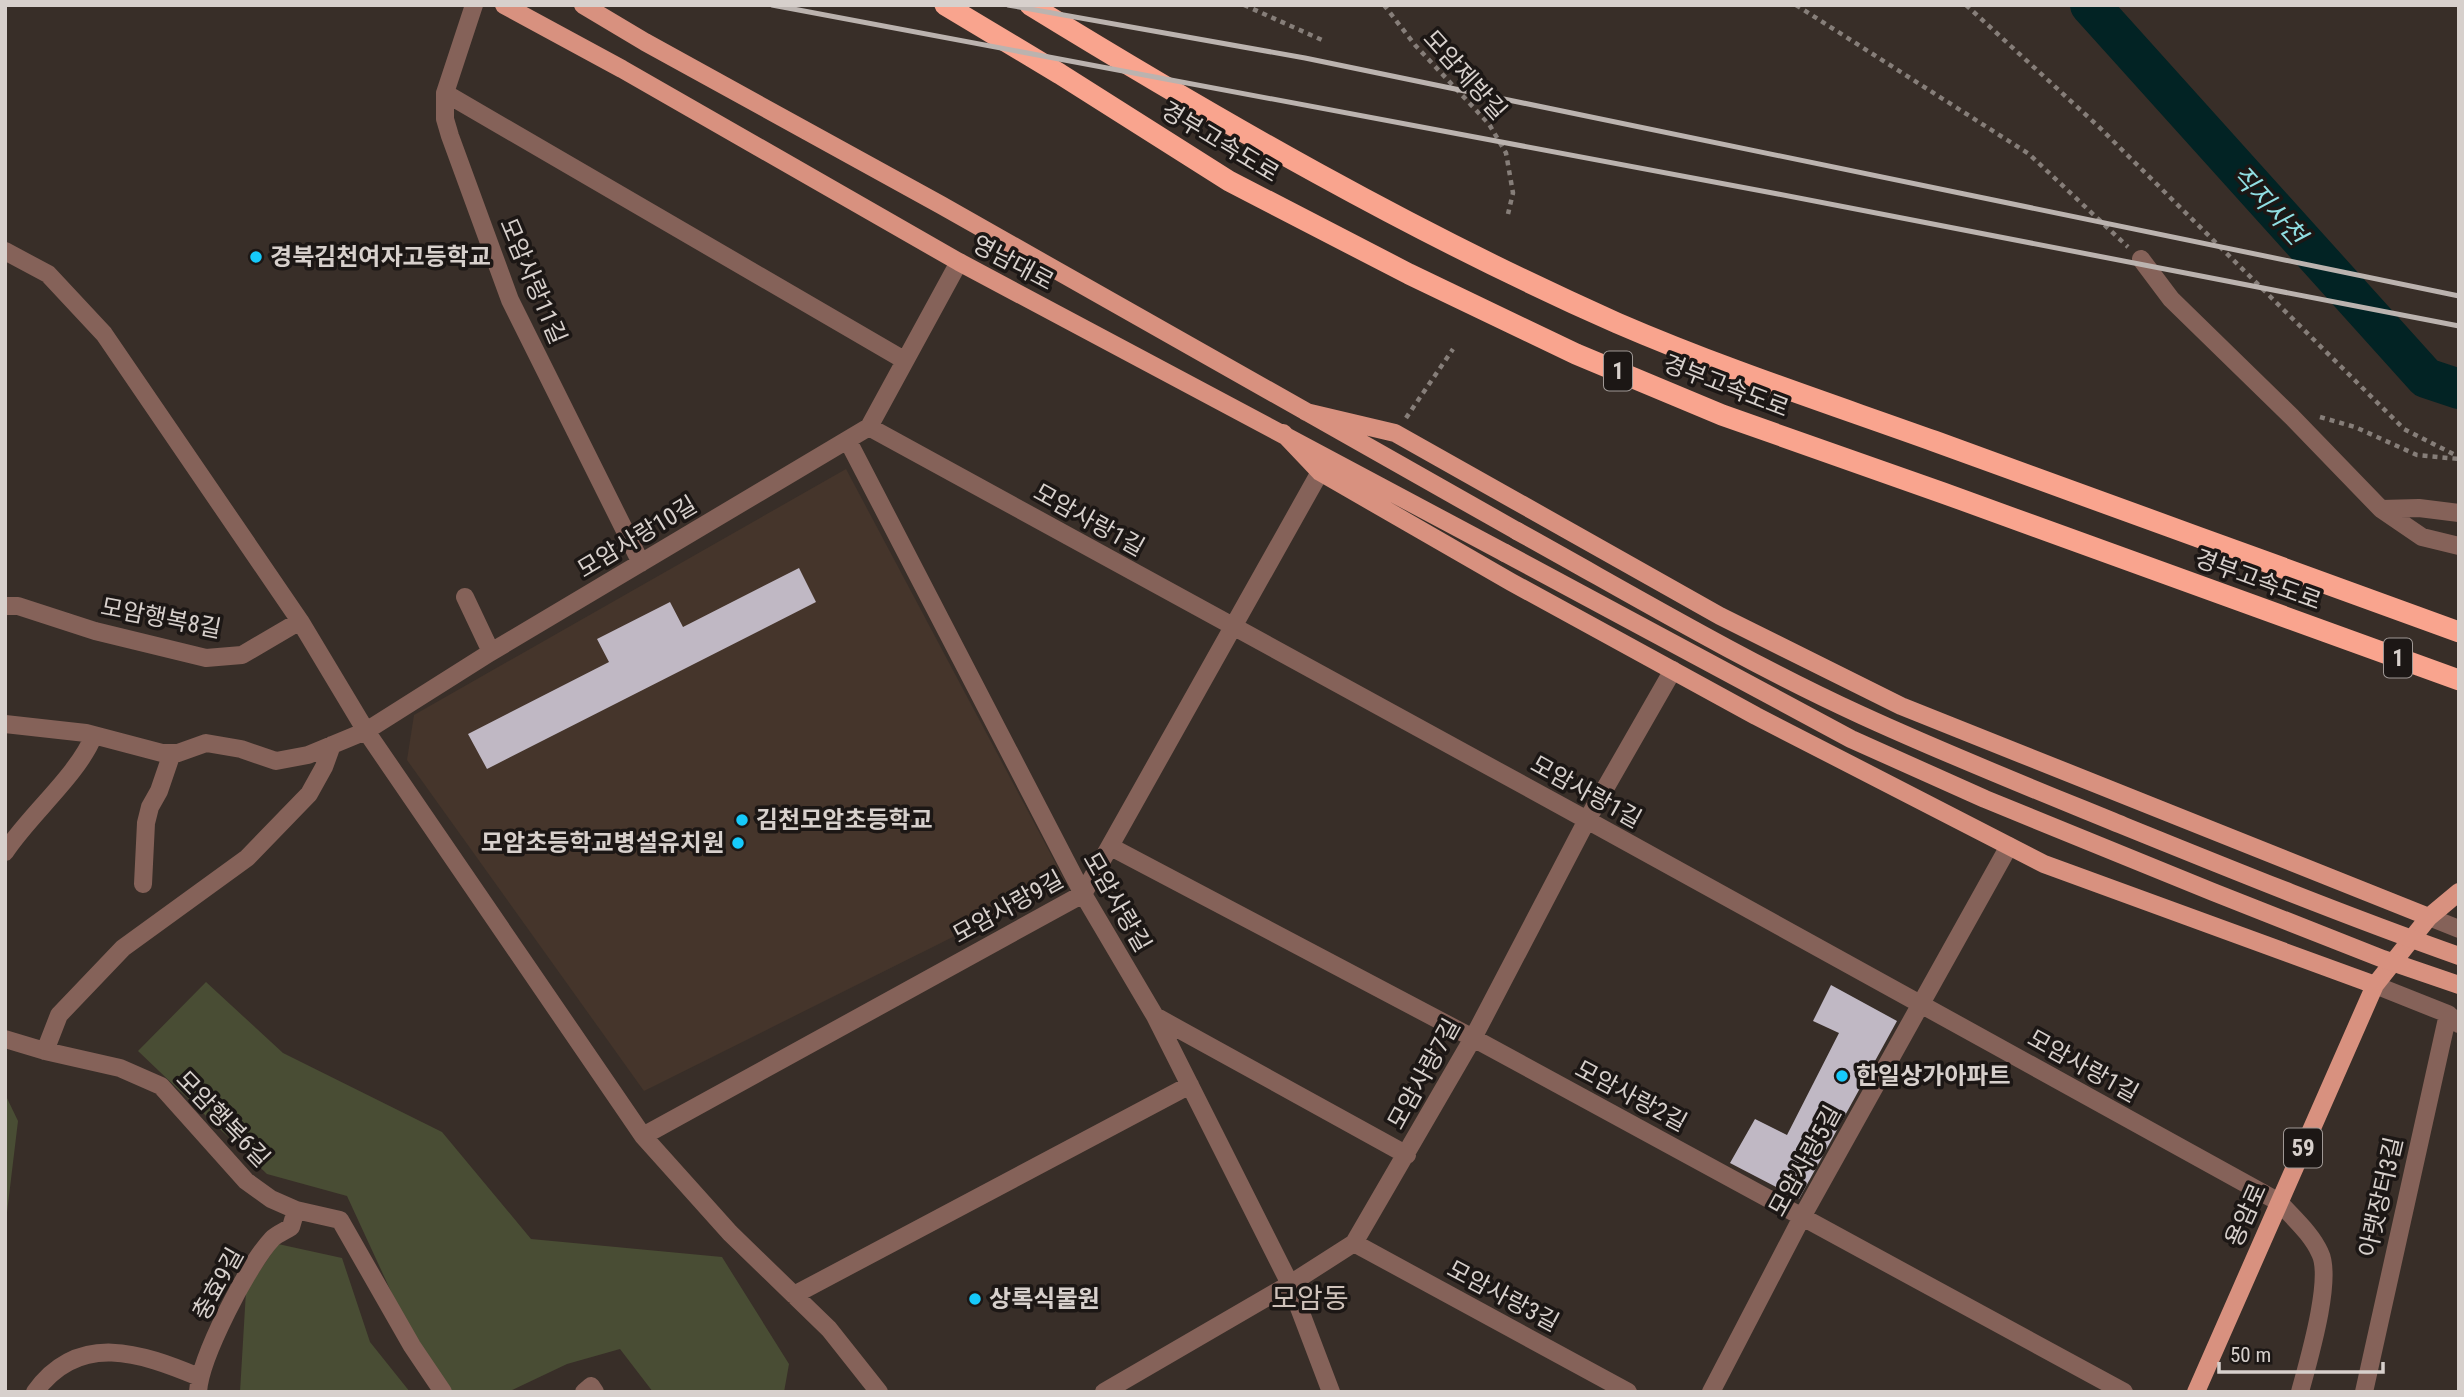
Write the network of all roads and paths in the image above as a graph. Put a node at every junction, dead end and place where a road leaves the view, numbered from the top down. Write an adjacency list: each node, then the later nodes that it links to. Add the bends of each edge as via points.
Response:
1 (474, 5): 11 (street, 모암사랑11길)
2 (504, 5): 15 (main road, 영남대로)
3 (583, 5): 18 (main road, 영남대로)
4 (945, 5): 37 (highway, 경부고속도로 / 1, via 1229,181 1576,354 1722,415)
5 (1030, 5): 34 (highway, 경부고속도로 / 1, via 1376,205 1618,323 1751,378)
6 (1244, 5): 10 (path)
7 (1384, 5): 12 (path, 모암제방길, via 1501,143 1513,192)
8 (1796, 5): 14 (path, via 2029,154)
9 (1966, 5): 24 (path, via 2098,126 2404,429)
10 (1322, 40)
11 (445, 93): 17 (street); 29 (street, 모암사랑11길, via 450,136 510,300)
12 (1508, 214)
13 (5, 251): 32 (street, via 48,274 104,334)
14 (2141, 259): 19 (street, via 2171,299)
15 (959, 262): 17 (street, 모암사랑10길); 21 (main road, 영남대로)
16 (1453, 349): 22 (path)
17 (904, 360): 20 (street, 모암사랑10길)
18 (1306, 412): 22 (main road); 52 (main road, 영남대로, bridge, via 1741,654 1860,714 2223,866)
19 (2292, 417): 24 (path, via 2309,414 2355,427 2417,456); 26 (street)
20 (869, 427): 23 (street, 모암사랑10길); 33 (street, 모암사랑1길)
21 (1283, 433): 25 (main road); 54 (main road, 영남대로, bridge, via 1851,739 2213,892)
22 (1395, 433): 50 (main road, via 1720,617 1901,706)
23 (848, 441): 29 (street, 모암사랑10길); 49 (street, 모암사랑길)
24 (2459, 458)
25 (1320, 472): 33 (street, 모암사랑9길); 36 (main road)
26 (2381, 509): 27 (street); 28 (street, via 2422,537)
27 (2459, 513)
28 (2459, 547)
29 (641, 563): 35 (street, 모암사랑10길)
30 (465, 597): 35 (street)
31 (5, 606): 32 (street, 모암행복8길, via 206,658 242,655)
32 (300, 621): 39 (street)
33 (1233, 627): 43 (street, 모암사랑1길); 45 (street, 모암사랑9길)
34 (2459, 632)
35 (491, 652): 39 (street, 모암사랑10길)
36 (1672, 670): 43 (street, 모암사랑7길); 44 (main road)
37 (2459, 680)
38 (5, 724): 40 (street)
39 (366, 731): 41 (street, 모암사랑10길); 62 (street)
40 (94, 735): 42 (street); 46 (street, via 79,763)
41 (332, 745): 42 (street, 모암사랑10길, via 276,761 206,743); 60 (street, via 309,794 247,858 123,948 59,1015)
42 (172, 753): 47 (street, via 146,823)
43 (1587, 820): 55 (street, 모암사랑1길); 58 (street, 모암사랑7길)
44 (2009, 846): 53 (main road, via 2044,864); 55 (street, 모암사랑5길)
45 (1111, 847): 49 (street, 모암사랑9길); 58 (street, 모암사랑2길)
46 (5, 852)
47 (142, 884)
48 (2459, 892): 50 (main road, 59)
49 (1083, 894): 56 (street, 모암사랑길); 62 (street, 모암사랑9길)
50 (2429, 916): 51 (street); 53 (main road, 용암로 / 59)
51 (2459, 929)
52 (2459, 956)
53 (2375, 985): 57 (street); 64 (main road, 용암로 / 59)
54 (2459, 985)
55 (1919, 1004): 64 (street, 모암사랑1길); 66 (street, 모암사랑5길)
56 (1155, 1016): 61 (street, 모암사랑길); 63 (street)
57 (2453, 1019): 83 (street, 아랫장터3길)
58 (1473, 1038): 63 (street, 모암사랑7길); 66 (street, 모암사랑2길)
59 (5, 1039): 60 (street)
60 (45, 1051): 65 (street, 모암행복6길, via 120,1068 161,1086 246,1181)
61 (1190, 1085): 68 (street, 모암사랑길); 69 (street)
62 (643, 1136): 69 (street, via 730,1233)
63 (1407, 1155): 67 (street, 모암사랑7길)
64 (2279, 1202): 81 (main road, 용암로 / 59); 82 (street, 모암사랑1길, via 2312,1238 2322,1255 2325,1278)
65 (296, 1210): 70 (street, 충효9길, via 291,1227 273,1238 230,1305); 72 (street, 모암행복6길, via 340,1220)
66 (1802, 1217): 79 (street, 모암사랑5길); 80 (street, 모암사랑2길)
67 (1354, 1243): 68 (street, 모암사랑7길); 78 (street, 모암사랑3길)
68 (1290, 1284): 76 (street, 모암사랑7길); 77 (street, 모암사랑길)
69 (794, 1295): 75 (street, via 829,1329)
70 (199, 1384): 71 (street, via 156,1360 113,1352 77,1357 60,1365)
71 (36, 1392)
72 (443, 1392)
73 (584, 1392): 74 (street, via 591,1386)
74 (595, 1392)
75 (879, 1392)
76 (1104, 1392)
77 (1331, 1392)
78 (1628, 1392)
79 (1711, 1392)
80 (2124, 1392)
81 (2196, 1392)
82 (2300, 1392)
83 (2364, 1392)

